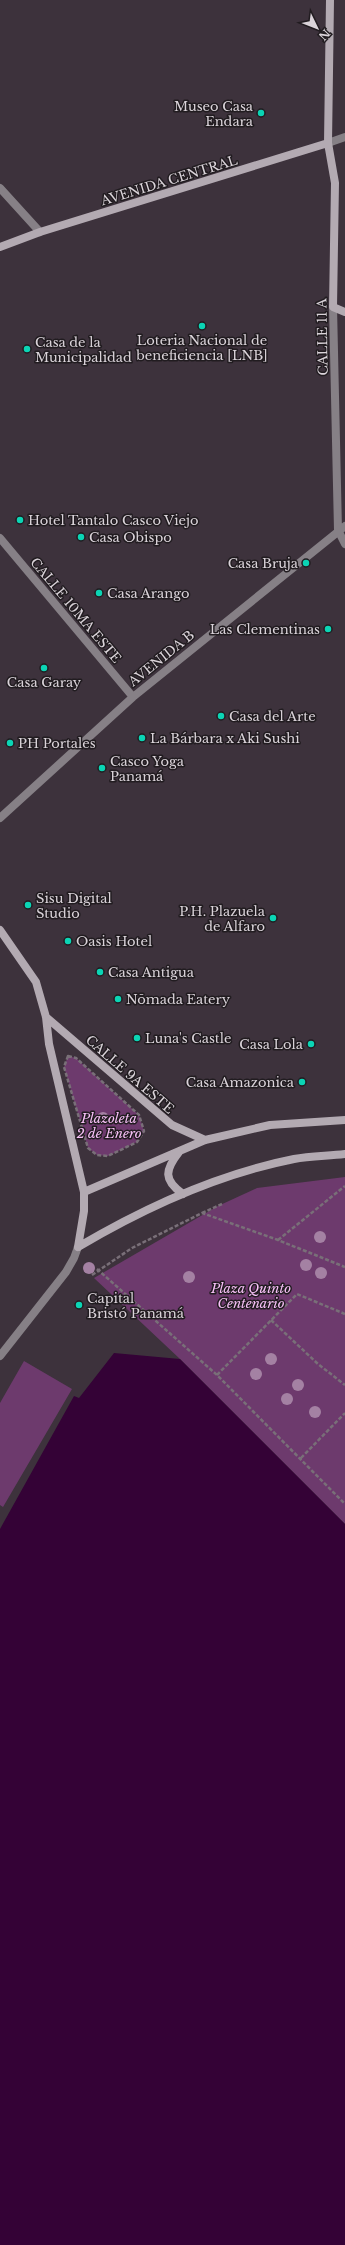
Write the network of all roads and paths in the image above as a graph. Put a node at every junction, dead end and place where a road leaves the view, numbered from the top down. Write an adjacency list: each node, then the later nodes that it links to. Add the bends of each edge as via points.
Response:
1 (330, 0): 3 (street, CALLE 11 A)
2 (345, 137): 3 (street, AVENIDA CENTRAL)
3 (328, 143): 5 (street, AVENIDA CENTRAL); 7 (street, CALLE 11 A, via 335,183)
4 (0, 188): 5 (street)
5 (40, 232): 6 (street, AVENIDA CENTRAL)
6 (0, 248)
7 (333, 307): 8 (street); 9 (street, CALLE 11 A)
8 (345, 312)
9 (341, 528): 11 (street); 12 (street, AVENIDA B)
10 (0, 538): 12 (street, CALLE 10MA ESTE)
11 (345, 544)
12 (133, 697): 13 (street, AVENIDA B)
13 (0, 818)
14 (0, 930): 15 (street, via 36,982)
15 (46, 1017): 18 (street, CALLE 9A ESTE, via 172,1125); 22 (street, via 49,1044)
16 (76, 1058): 16 (path, via 68,1056 64,1067 88,1148 97,1155 108,1156 137,1142 144,1131 139,1115)
17 (345, 1120): 18 (street, via 270,1125)
18 (205, 1140): 19 (street)
19 (179, 1151): 22 (street); 23 (street, via 168,1168 168,1179 174,1188)
20 (345, 1154): 23 (street, via 294,1159 237,1174)
21 (345, 1186): 26 (path)
22 (84, 1192): 27 (street, via 84,1211)
23 (183, 1194): 27 (street, via 107,1230)
24 (223, 1204): 25 (path)
25 (202, 1214): 26 (path); 32 (path, via 132,1248 97,1269)
26 (278, 1240): 28 (path)
27 (78, 1247): 31 (street, via 66,1272)
28 (345, 1267)
29 (345, 1314): 30 (path, via 297,1294)
30 (272, 1320): 32 (path); 33 (path, via 318,1364)
31 (0, 1356)
32 (217, 1375): 35 (path)
33 (345, 1385)
34 (345, 1413): 35 (path)
35 (300, 1459): 36 (path)
36 (345, 1504)

